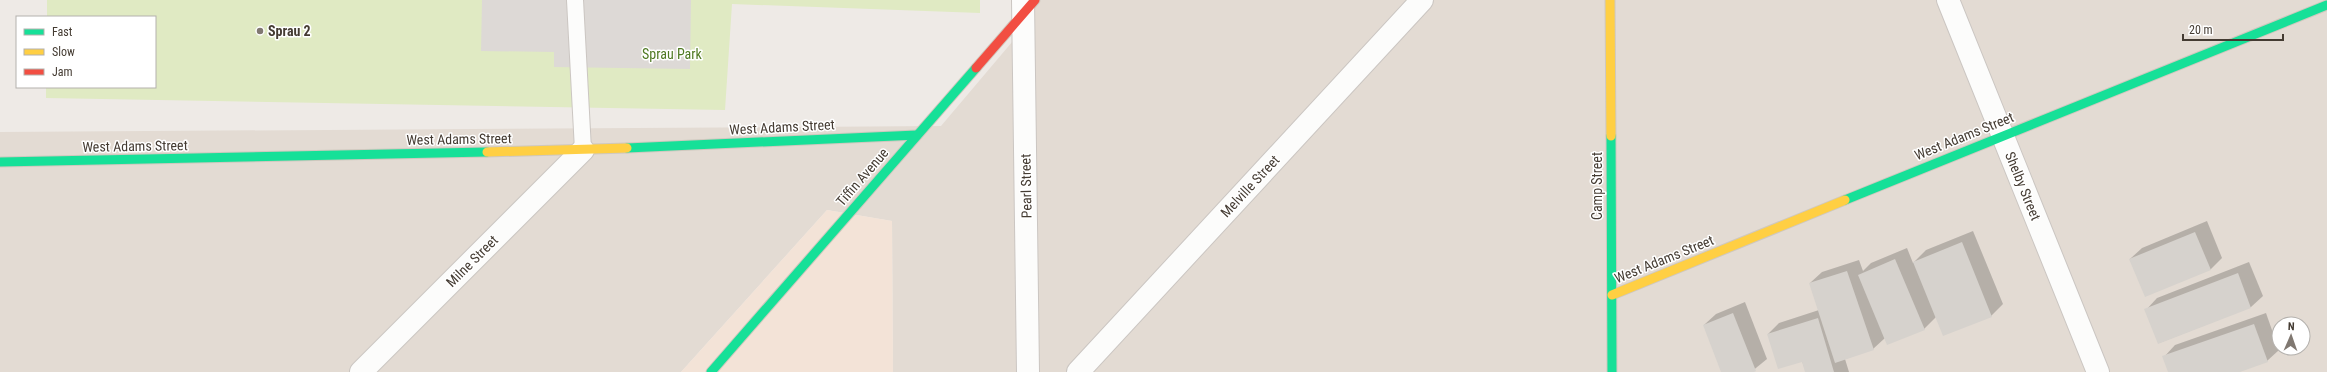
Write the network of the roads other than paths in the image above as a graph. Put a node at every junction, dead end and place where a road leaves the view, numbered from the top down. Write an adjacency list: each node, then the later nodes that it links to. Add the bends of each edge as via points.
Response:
1 (575, 0): 9 (lane)
2 (1422, 0): 15 (street, Melville Street)
3 (1610, 0): 11 (street, Camp Street)
4 (1948, 0): 8 (street, Shelby Street)
5 (1027, 4): 7 (street, Tiffin Avenue); 14 (street, Pearl Street)
6 (2327, 5): 8 (street, West Adams Street)
7 (917, 135): 9 (street, West Adams Street); 13 (street, Tiffin Avenue)
8 (2003, 135): 11 (street, West Adams Street); 17 (street, Shelby Street)
9 (583, 150): 10 (street, West Adams Street); 12 (street, Milne Street)
10 (0, 162)
11 (1612, 295): 16 (street, Camp Street)
12 (361, 372)
13 (711, 372)
14 (1028, 372)
15 (1078, 372)
16 (1612, 372)
17 (2098, 372)

